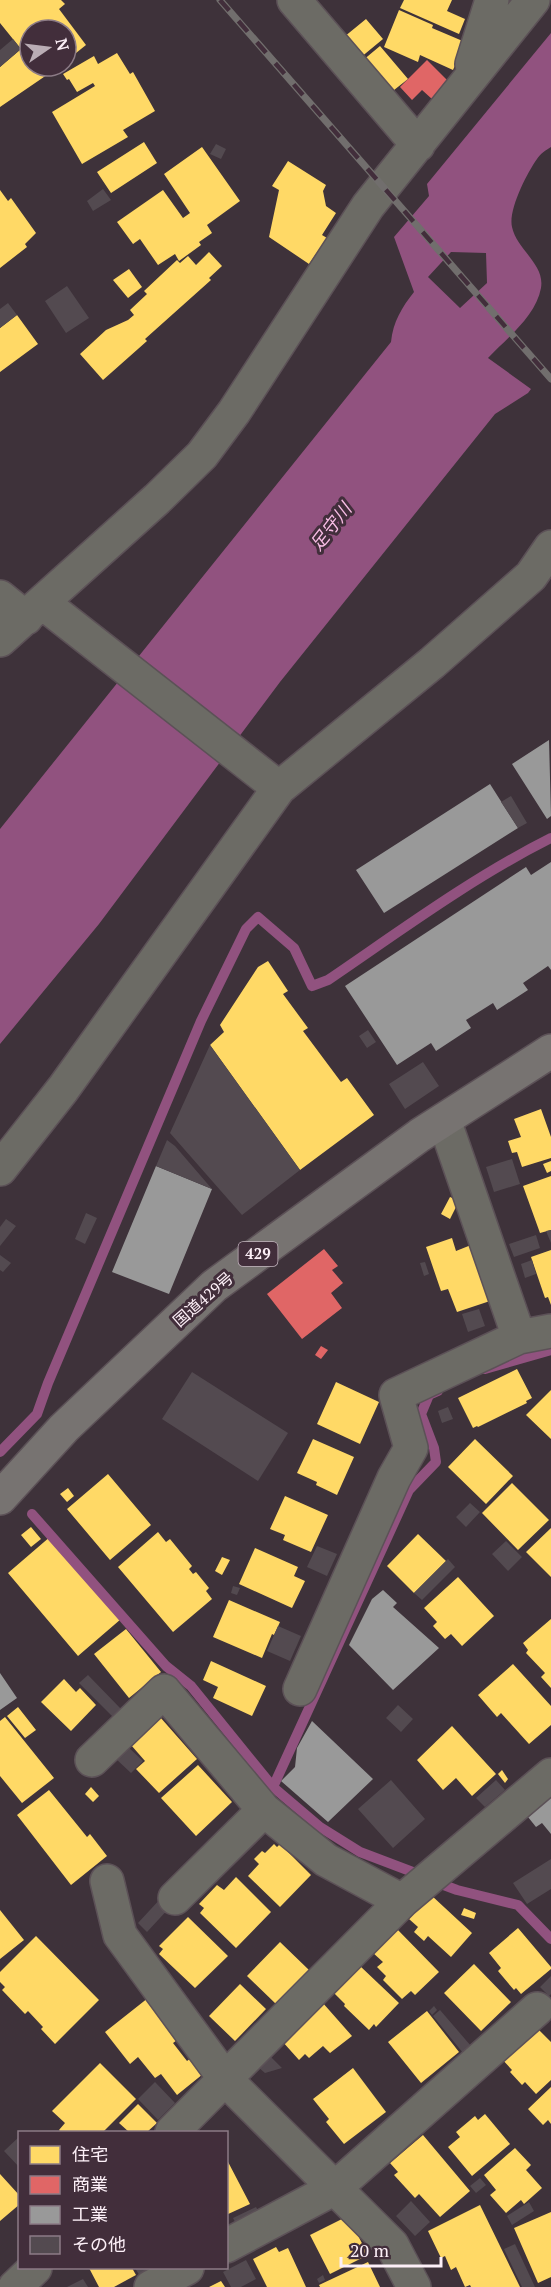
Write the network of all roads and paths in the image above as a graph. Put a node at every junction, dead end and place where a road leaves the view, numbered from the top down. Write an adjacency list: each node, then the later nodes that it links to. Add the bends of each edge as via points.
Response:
1 (294, 0): 5 (street)
2 (492, 0): 4 (street)
3 (533, 0): 4 (street)
4 (466, 83): 5 (street)
5 (418, 145): 8 (street, via 369,206 202,455)
6 (551, 548): 10 (street, via 531,576 432,663)
7 (0, 597): 8 (street)
8 (34, 610): 9 (street); 10 (street, via 70,624)
9 (0, 640)
10 (274, 784): 13 (street, via 63,1089)
11 (551, 1051): 12 (highway, 国道429号 / 429)
12 (444, 1120): 15 (street); 16 (highway, 国道429号 / 429, via 214,1286 64,1428)
13 (0, 1169)
14 (551, 1331): 15 (street)
15 (519, 1337): 17 (street, via 396,1395 411,1448)
16 (0, 1498)
17 (300, 1689)
18 (92, 1761): 20 (street, via 164,1691)
19 (551, 1775): 23 (street)
20 (264, 1810): 22 (street); 23 (street, via 326,1860)
21 (107, 1881): 25 (street, via 120,1935)
22 (175, 1898)
23 (402, 1901): 25 (street)
24 (537, 2009): 27 (street)
25 (226, 2080): 26 (street); 27 (street)
26 (174, 2131)
27 (335, 2188): 28 (street); 33 (street, via 392,2245)
28 (228, 2245)
29 (34, 2269): 31 (street)
30 (185, 2269): 32 (street)
31 (15, 2287)
32 (151, 2287)
33 (414, 2287)

